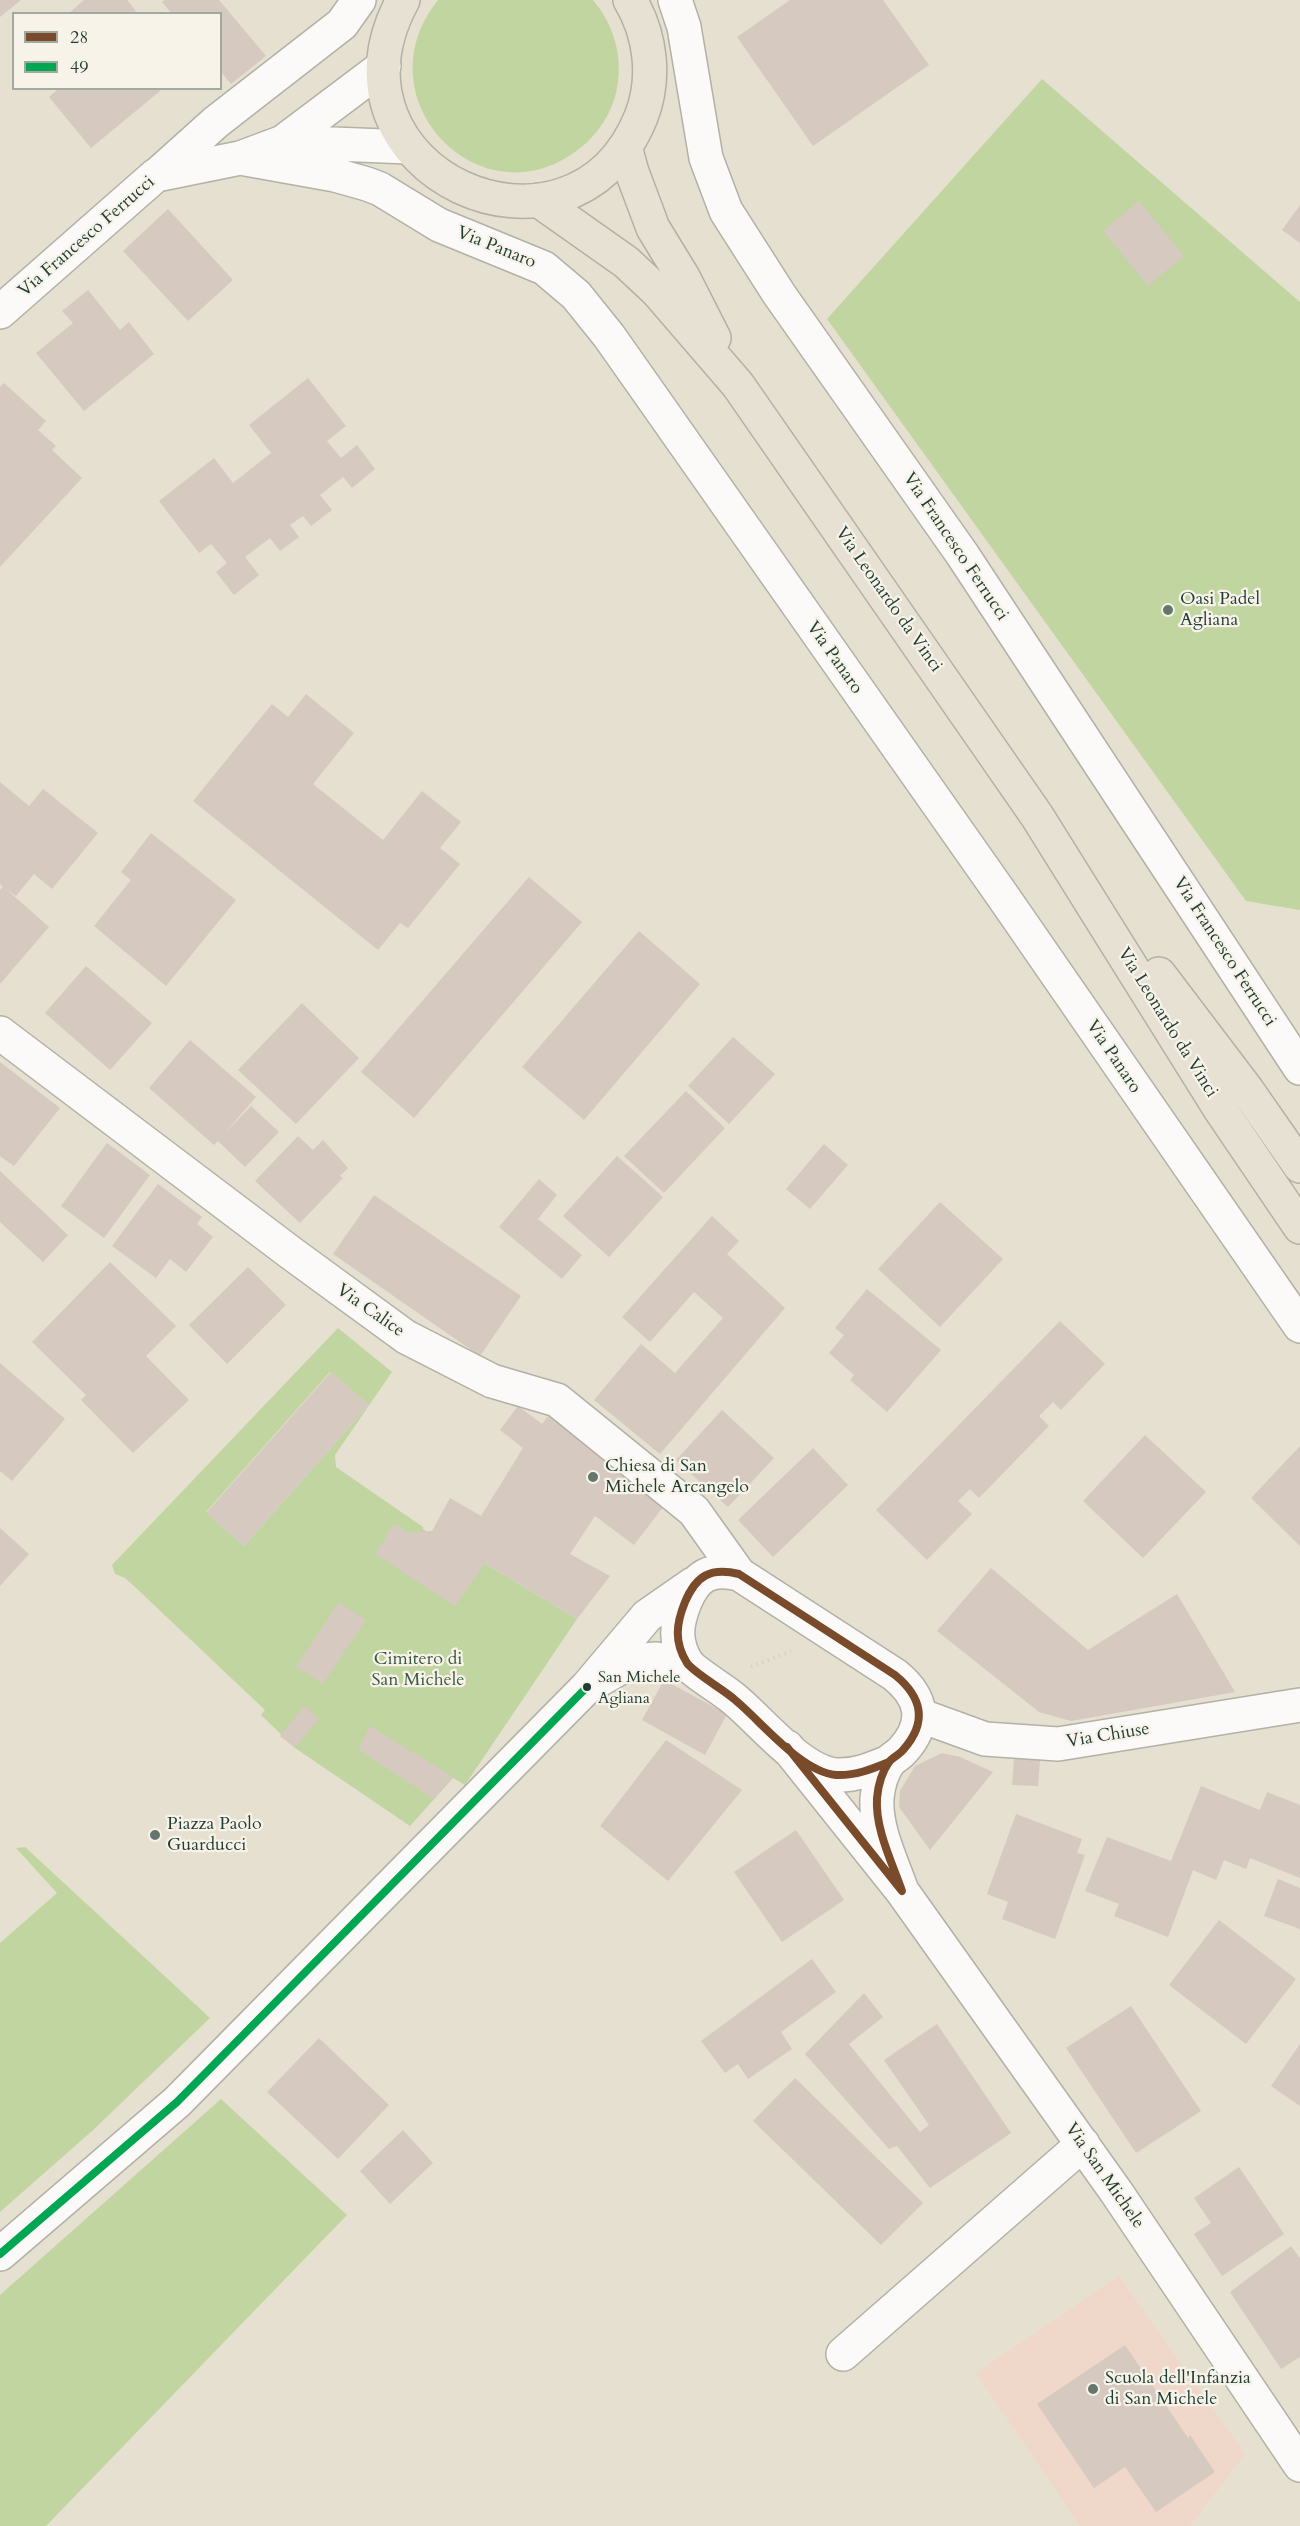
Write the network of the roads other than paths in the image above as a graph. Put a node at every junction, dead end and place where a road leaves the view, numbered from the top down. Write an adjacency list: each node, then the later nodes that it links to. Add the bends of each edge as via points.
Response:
1 (359, 0): 10 (street, via 342,24 216,122)
2 (630, 0): 8 (main road, via 643,26 650,67 644,109)
3 (675, 0): 16 (street, Via Francesco Ferrucci, via 684,27 706,158 726,211 779,294 962,554)
4 (398, 4): 5 (main road)
5 (384, 66): 6 (street, Via Francesco Ferrucci); 7 (main road, via 390,108)
6 (283, 142): 7 (street, Via Francesco Ferrucci); 9 (street, Via Francesco Ferrucci)
7 (409, 147): 11 (main road, via 438,176 475,195 517,202)
8 (625, 147): 11 (main road, via 604,170 578,188); 13 (main road, Via Leonardo da Vinci, via 653,228 683,277)
9 (240, 158): 10 (street, Via Francesco Ferrucci); 19 (street, Via Panaro, via 335,175 380,189 439,225 544,268 576,295 609,336 1002,895)
10 (156, 175): 12 (street, Via Francesco Ferrucci)
11 (538, 200): 13 (main road, Via Leonardo da Vinci, via 626,262 657,291)
12 (0, 312)
13 (738, 385): 14 (main road, Via Leonardo da Vinci)
14 (1037, 816): 17 (main road, Via Leonardo da Vinci, via 1247,1090); 18 (main road, Via Leonardo da Vinci, via 1214,1099)
15 (0, 1033): 20 (street, Via Calice, via 406,1337 492,1381 557,1400 694,1511)
16 (1300, 1068)
17 (1300, 1166)
18 (1300, 1227)
19 (1300, 1326)
20 (739, 1575): 21 (street, via 725,1571 709,1574); 25 (street, via 909,1686 918,1700)
21 (693, 1584): 22 (street, via 677,1633); 23 (street, via 647,1616)
22 (688, 1665): 23 (street, via 656,1659 632,1661); 26 (street, via 722,1689)
23 (587, 1687): 30 (street, via 177,2102)
24 (1300, 1705): 25 (street, Via Chiuse, via 1058,1744 985,1739)
25 (919, 1715): 27 (street, via 903,1750)
26 (787, 1747): 27 (street, via 799,1759 834,1775 855,1774); 28 (street, Via San Michele)
27 (889, 1762): 28 (street, Via San Michele, via 877,1799 880,1827)
28 (902, 1891): 29 (street, Via San Michele)
29 (1083, 2145): 31 (street); 32 (street, Via San Michele)
30 (0, 2254)
31 (843, 2354)
32 (1300, 2465)

